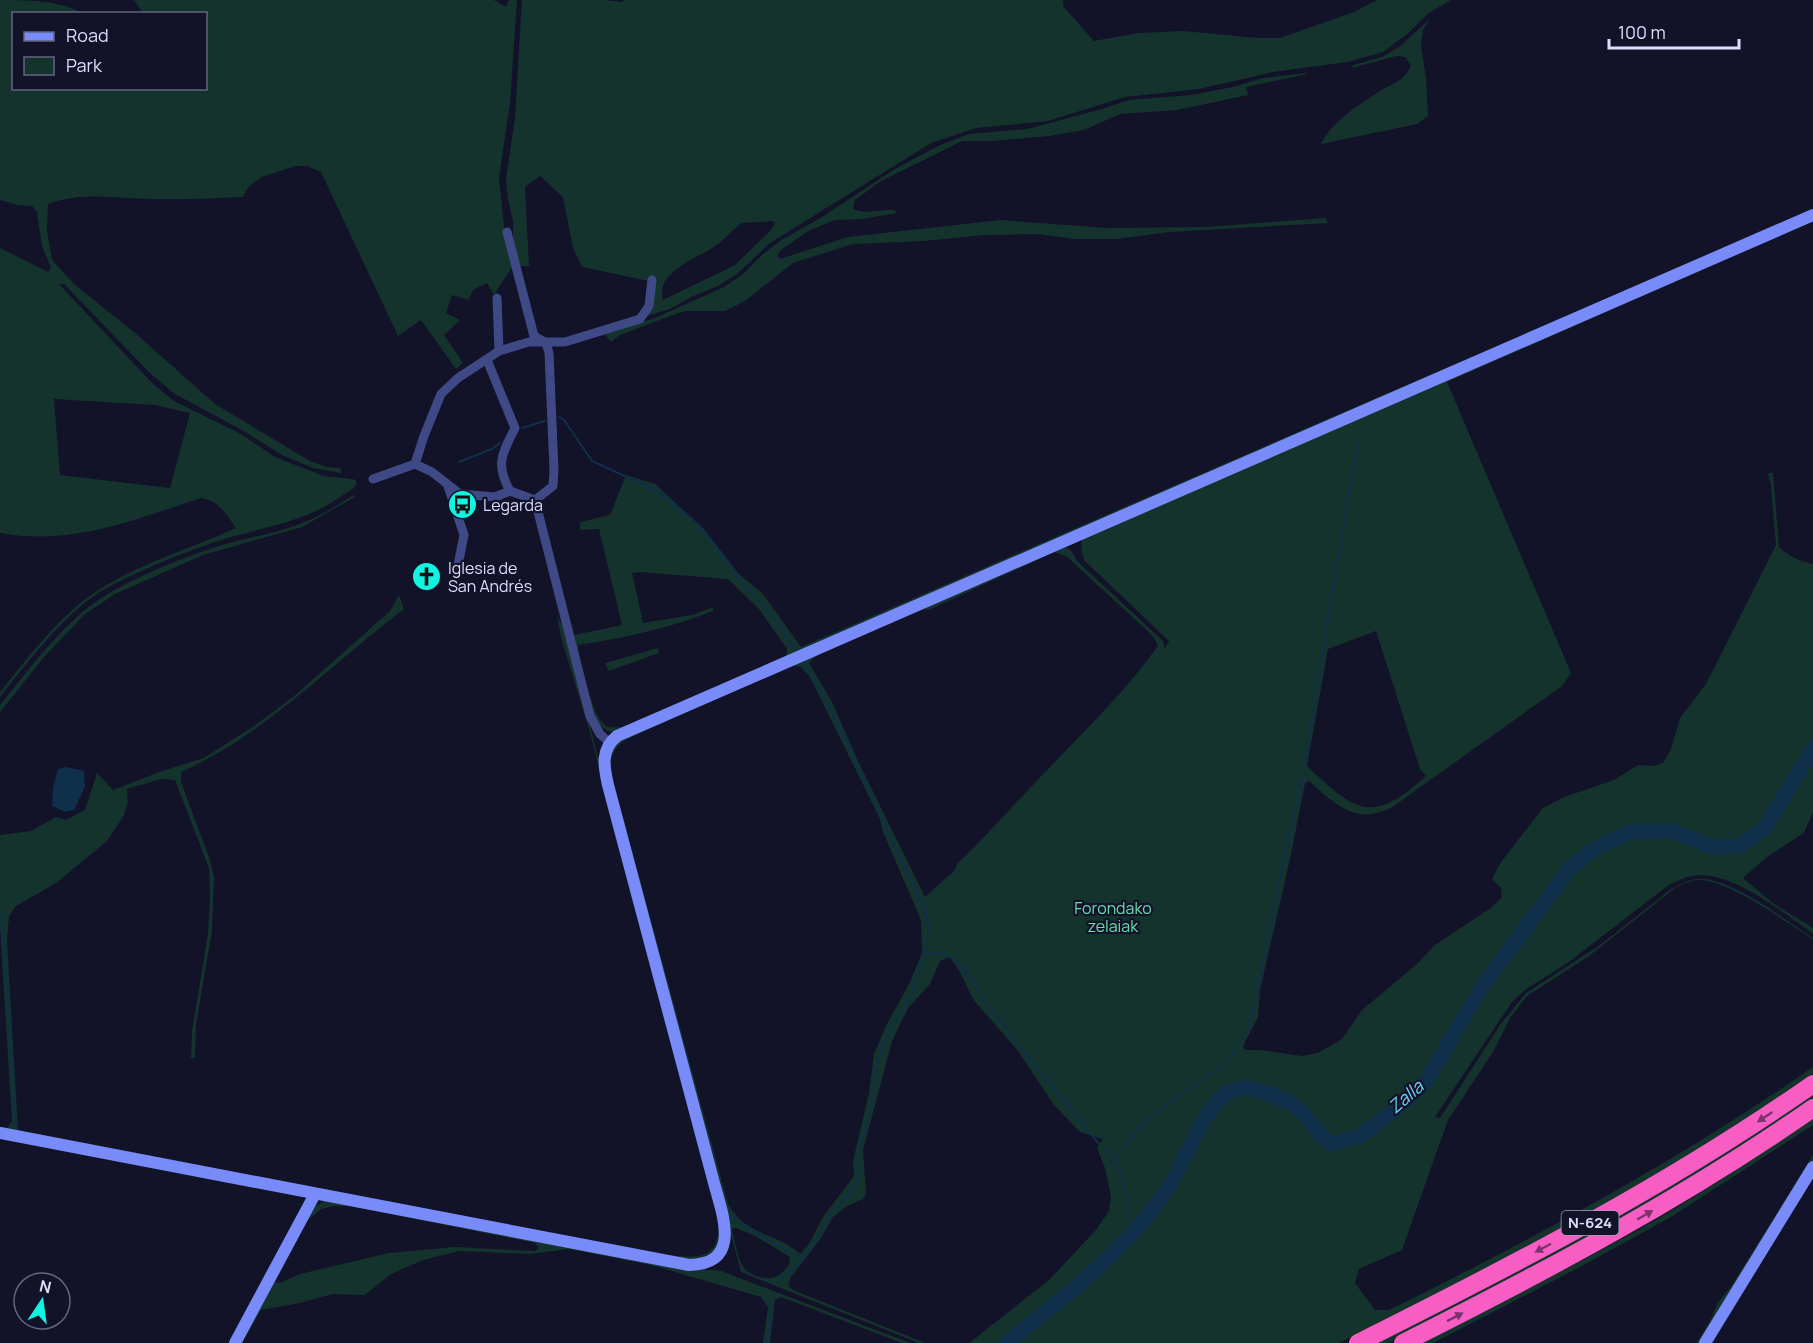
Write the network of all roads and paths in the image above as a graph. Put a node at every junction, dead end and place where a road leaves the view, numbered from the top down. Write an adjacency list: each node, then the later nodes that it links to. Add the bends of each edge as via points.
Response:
1 (1813, 215): 14 (street, via 617,736)
2 (507, 232): 5 (street, via 534,336)
3 (652, 280): 5 (street, via 650,306 640,319)
4 (497, 298): 6 (street)
5 (546, 344): 6 (street, via 528,342); 12 (street, via 553,486)
6 (499, 351): 7 (street)
7 (487, 360): 8 (street, via 441,394); 11 (street, via 515,428 502,455 504,480)
8 (415, 464): 9 (street); 10 (street, via 432,471)
9 (373, 479)
10 (448, 486): 11 (street, via 460,494 495,497); 13 (street, via 464,535)
11 (510, 491): 12 (street)
12 (535, 500): 14 (street, via 590,716)
13 (458, 565)
14 (610, 743): 19 (street, via 604,766 608,785 721,1209 726,1235 718,1256 710,1263 689,1265)
15 (1813, 1084): 21 (highway, N-624, one-way to 21, via 1704,1157 1605,1215)
16 (1813, 1108): 22 (highway, N-624, one-way to 16, via 1610,1236 1707,1179)
17 (0, 1133): 19 (street)
18 (1813, 1167): 23 (street)
19 (315, 1194): 20 (street)
20 (235, 1343)
21 (1358, 1343)
22 (1403, 1343)
23 (1705, 1343)

